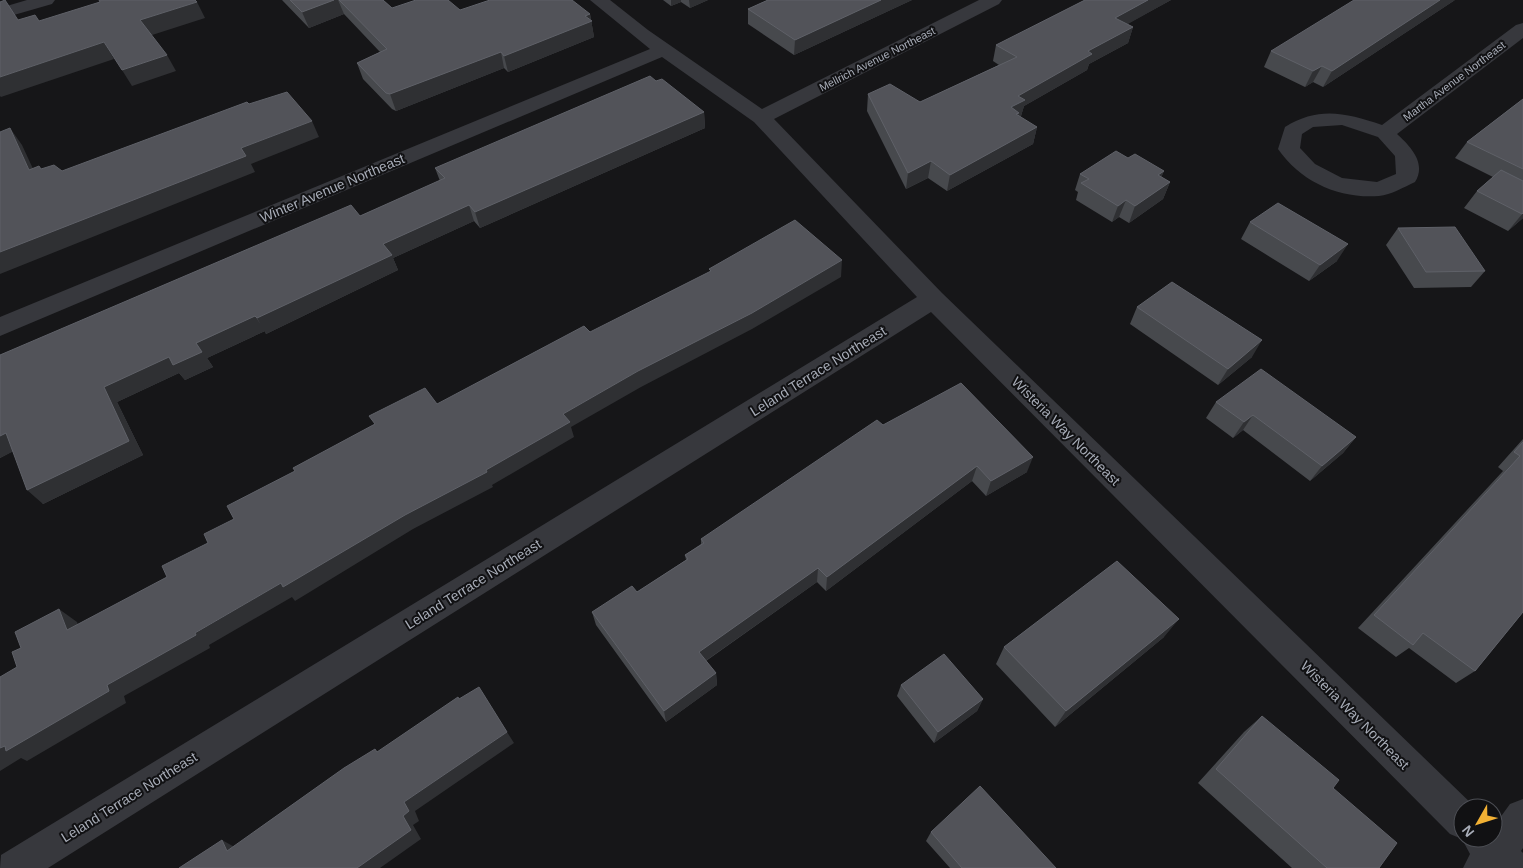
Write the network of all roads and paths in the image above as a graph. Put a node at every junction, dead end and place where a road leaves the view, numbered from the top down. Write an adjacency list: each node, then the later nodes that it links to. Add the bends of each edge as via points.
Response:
1 (46, 0): 4 (street)
2 (599, 0): 6 (street, Wisteria Way Northeast)
3 (993, 0): 7 (street, Mellrich Avenue Northeast)
4 (0, 14)
5 (1523, 29): 8 (street, Martha Avenue Northeast)
6 (663, 50): 7 (street, Wisteria Way Northeast); 10 (street, Winter Avenue Northeast)
7 (761, 118): 9 (street, Wisteria Way Northeast)
8 (1385, 133): 8 (street, via 1406,155 1407,176 1379,189 1337,185 1307,169 1289,149 1292,131 1308,121 1344,119)
9 (933, 299): 11 (street, Wisteria Way Northeast); 14 (street, Leland Terrace Northeast)
10 (0, 327)
11 (1453, 811)
12 (1523, 817): 13 (street)
13 (1493, 857)
14 (14, 868)

